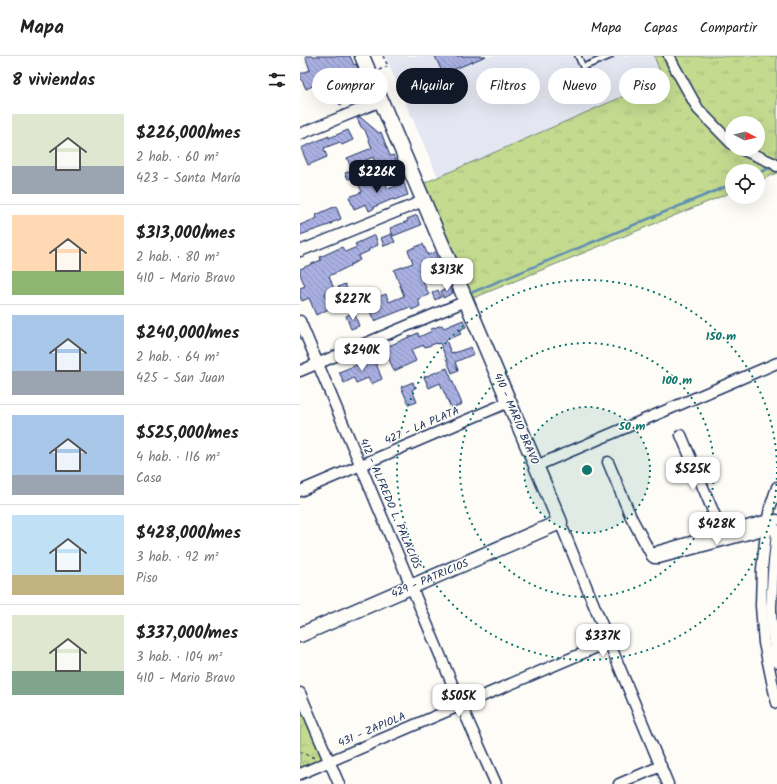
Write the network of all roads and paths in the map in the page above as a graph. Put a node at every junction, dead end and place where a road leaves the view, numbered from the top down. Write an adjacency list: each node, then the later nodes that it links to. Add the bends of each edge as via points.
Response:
1 (362, 56): 7 (street, 410 - MARIO BRAVO)
2 (383, 56): 6 (path)
3 (578, 56): 4 (lane, via 583,67)
4 (610, 56)
5 (669, 56): 11 (street, via 698,109)
6 (388, 66)
7 (367, 68)
8 (374, 104): 10 (street)
9 (382, 104): 14 (street, 410 - MARIO BRAVO)
10 (300, 134)
11 (725, 137)
12 (756, 156): 13 (street)
13 (775, 165)
14 (423, 201): 15 (street); 16 (street, 410 - MARIO BRAVO)
15 (300, 251)
16 (466, 301): 19 (street); 21 (street, 410 - MARIO BRAVO)
17 (300, 321): 19 (street, 412 - ALFREDO L. PALACIOS)
18 (777, 363): 25 (street)
19 (317, 364): 20 (street); 24 (street, 412 - ALFREDO L. PALACIOS)
20 (300, 371)
21 (509, 402): 24 (street, 427 - LA PLATA); 25 (street, 410 - MARIO BRAVO)
22 (681, 435): 30 (street, via 718,523)
23 (608, 462): 30 (street, via 631,517 654,558)
24 (360, 465): 27 (street, 427 - LA PLATA); 31 (street, 412 - ALFREDO L. PALACIOS)
25 (536, 466): 28 (street, 410 - MARIO BRAVO)
26 (777, 487): 29 (street, via 770,508)
27 (300, 491)
28 (560, 522): 31 (street, 429 - PATRICIOS); 33 (street, 410 - MARIO BRAVO)
29 (773, 526): 30 (street); 34 (street, via 771,608); 36 (street, via 762,570 761,606 764,643)
30 (726, 536)
31 (411, 586): 32 (street, 429 - PATRICIOS); 37 (street, 412 - ALFREDO L. PALACIOS)
32 (300, 635)
33 (608, 642): 37 (street, 431 - ZAPIOLA); 40 (street, 410 - MARIO BRAVO)
34 (777, 662)
35 (300, 693): 39 (street)
36 (777, 703)
37 (461, 705): 39 (street, 431 - ZAPIOLA); 43 (street, 412 - ALFREDO L. PALACIOS)
38 (300, 752): 39 (path)
39 (328, 762): 41 (street, 431 - ZAPIOLA); 42 (street)
40 (660, 766): 44 (street); 45 (street, 410 - MARIO BRAVO)
41 (300, 774)
42 (339, 784)
43 (496, 784)
44 (619, 784)
45 (668, 784)

